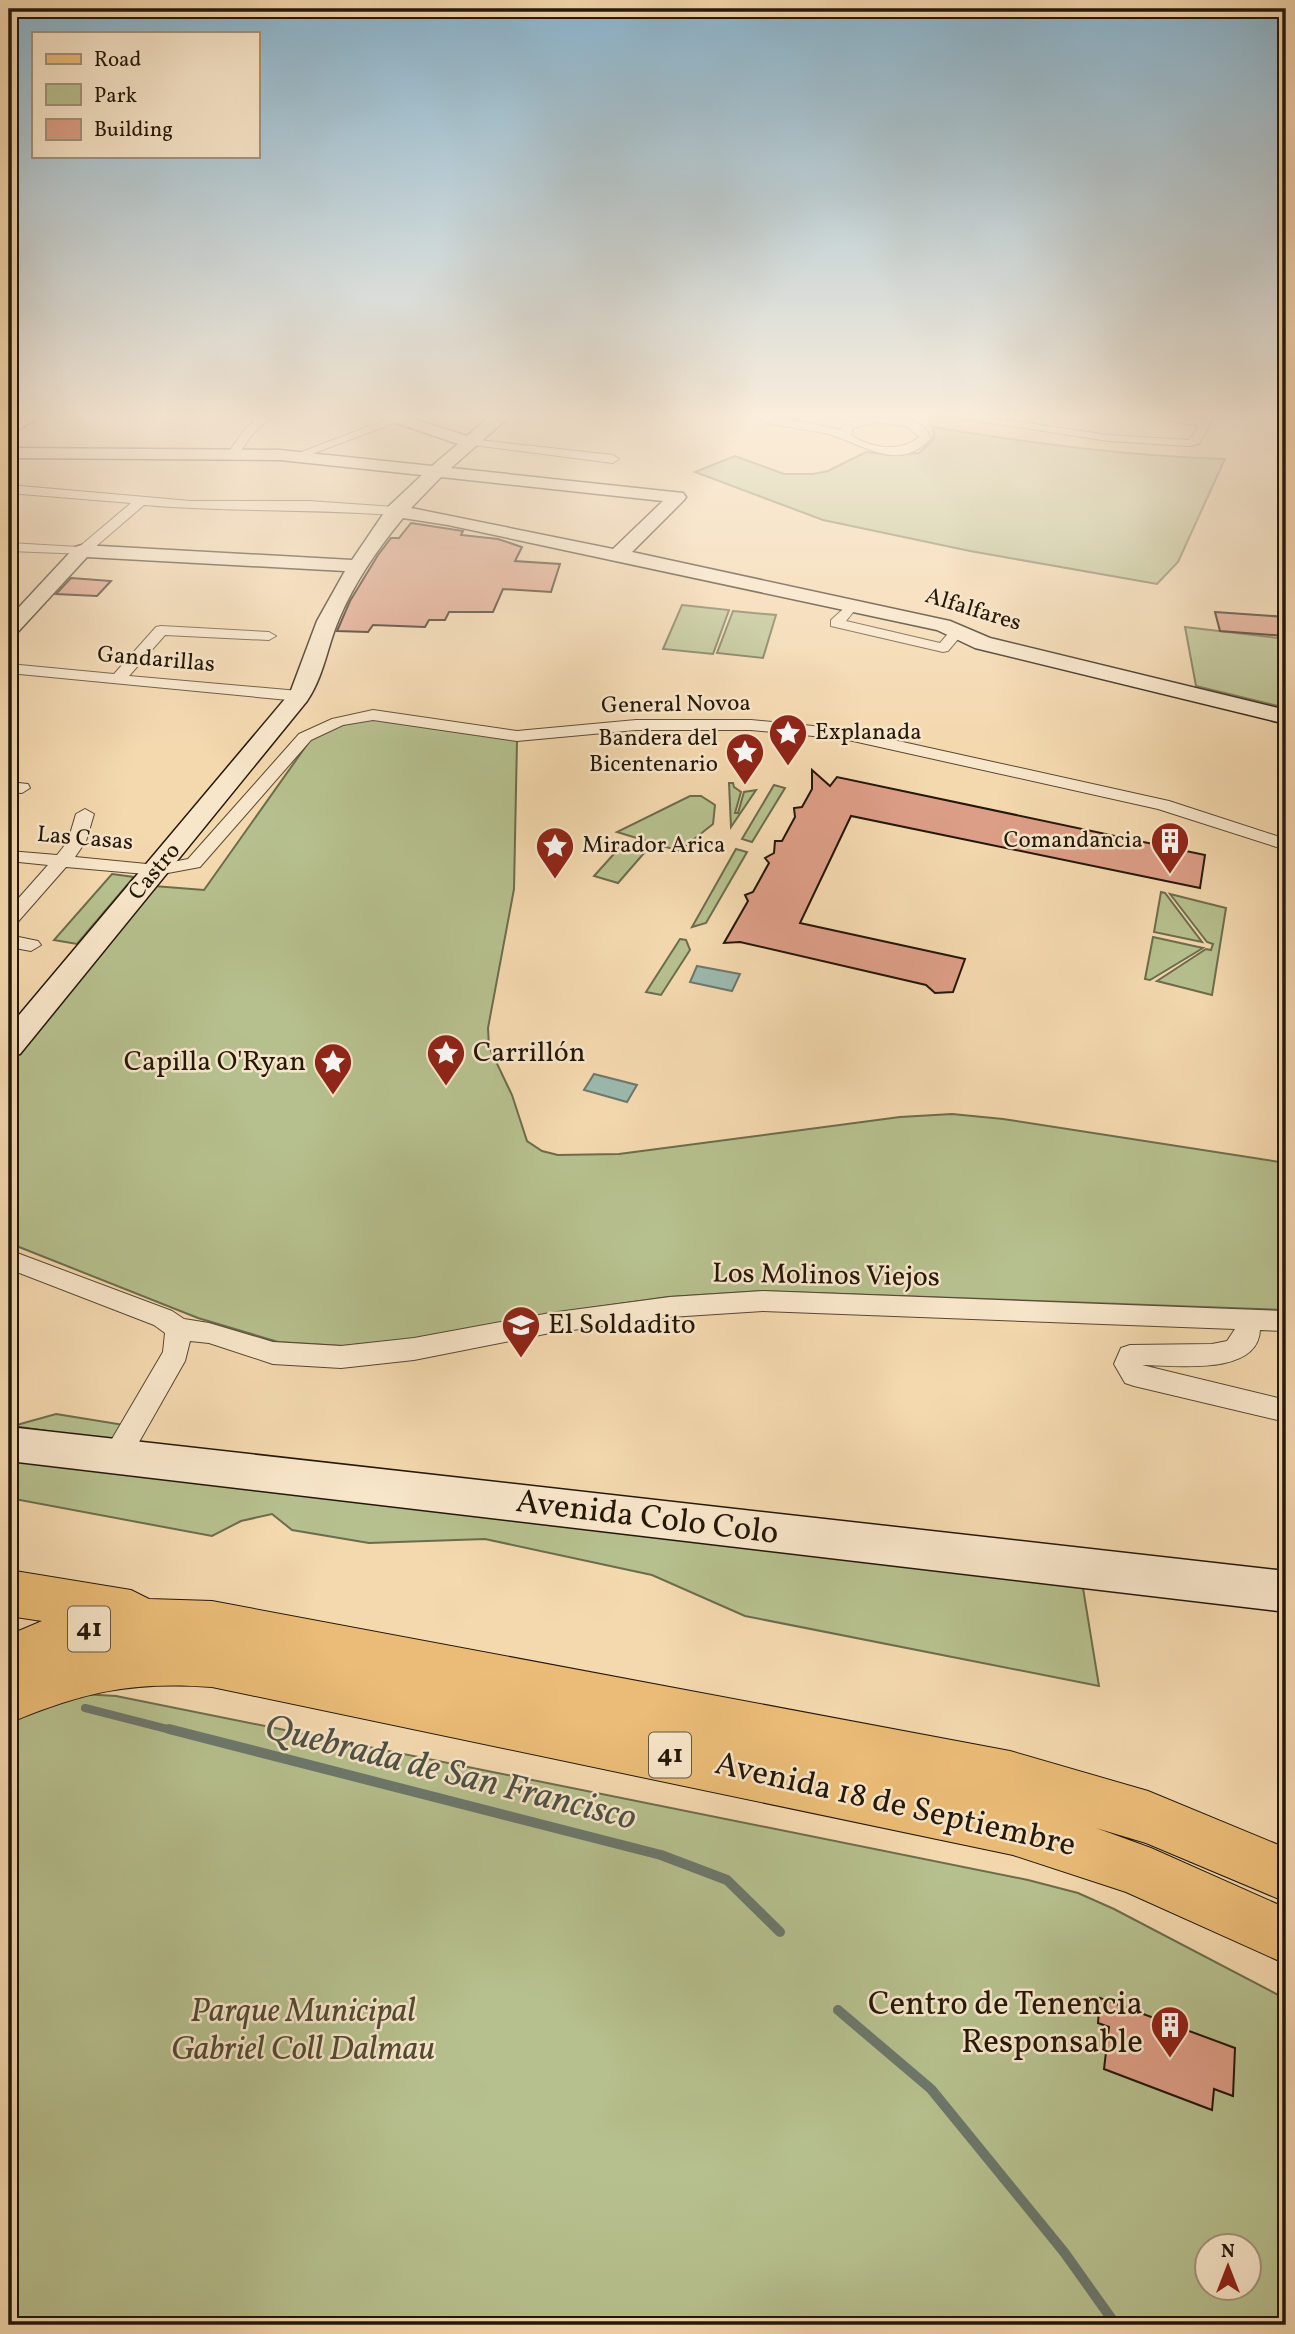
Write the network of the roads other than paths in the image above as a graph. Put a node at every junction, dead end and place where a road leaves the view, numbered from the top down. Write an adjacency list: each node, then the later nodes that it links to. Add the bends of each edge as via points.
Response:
1 (114, 524): 6 (street)
2 (386, 524): 8 (street, Castro)
3 (473, 524): 7 (street, Alfalfares)
4 (650, 524): 7 (street)
5 (9, 547): 6 (street)
6 (82, 551): 8 (street); 12 (street)
7 (617, 556): 9 (street, Alfalfares)
8 (356, 566): 19 (street, Castro, via 330,615)
9 (851, 606): 10 (street, Alfalfares); 13 (street, via 836,623)
10 (889, 614): 11 (street, Alfalfares); 13 (street)
11 (926, 622): 14 (street, Alfalfares); 16 (street)
12 (9, 630)
13 (874, 632): 16 (street)
14 (957, 632): 16 (street, via 943,648); 20 (street, Alfalfares, via 983,643)
15 (269, 636): 18 (street, via 161,630)
16 (911, 641)
17 (9, 669): 18 (street, Gandarillas)
18 (118, 679): 19 (street, Gandarillas)
19 (299, 696): 25 (street, Castro)
20 (1286, 717)
21 (85, 814): 24 (street, via 78,841)
22 (1286, 845): 25 (street, General Novoa, via 1163,805 844,734 751,725 636,725 517,736 373,715 327,724 305,737 194,863)
23 (9, 856): 24 (street, Las Casas)
24 (63, 861): 25 (street, Las Casas); 26 (street)
25 (157, 870): 29 (street, Castro)
26 (9, 920)
27 (9, 942): 28 (street)
28 (31, 945)
29 (9, 1047)
30 (9, 1259): 33 (street, Los Molinos Viejos, via 163,1318)
31 (1248, 1320): 32 (street, Los Molinos Viejos); 33 (street, Los Molinos Viejos, via 763,1301 656,1309 341,1357 273,1353); 34 (street, via 1247,1338 1234,1349 1171,1355 1147,1352 1130,1356 1127,1364 1134,1375)
32 (1286, 1321)
33 (178, 1329): 36 (street, via 176,1353)
34 (1286, 1410)
35 (9, 1444): 36 (street, Avenida Colo Colo)
36 (116, 1456): 37 (street, Avenida Colo Colo)
37 (1286, 1592)
38 (9, 1593): 39 (main road)
39 (174, 1620): 40 (main road, 41, via 97,1627); 41 (main road, Avenida 18 de Septiembre / 41, via 212,1623 1010,1777 1149,1817)
40 (18, 1680): 42 (main road, Avenida 18 de Septiembre / 41, via 109,1664 184,1660 646,1750 1013,1828 1132,1867)
41 (1286, 1875)
42 (1286, 1936)

